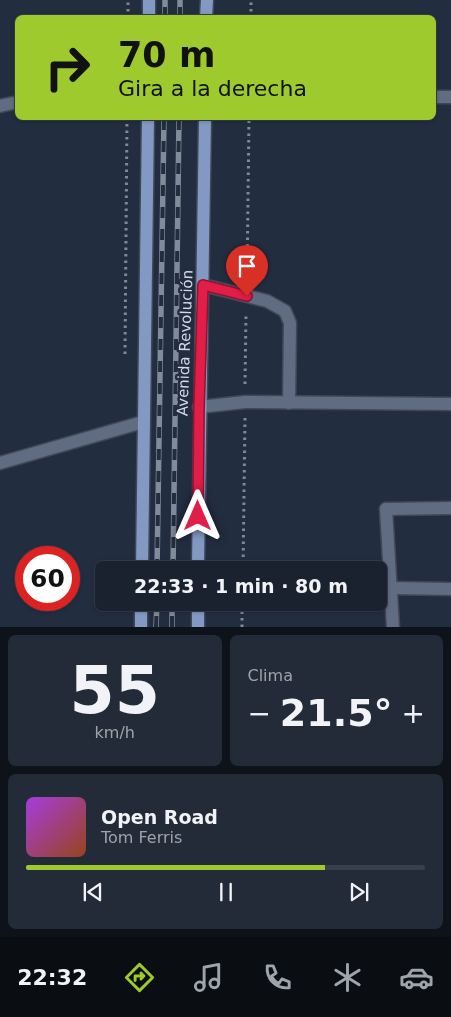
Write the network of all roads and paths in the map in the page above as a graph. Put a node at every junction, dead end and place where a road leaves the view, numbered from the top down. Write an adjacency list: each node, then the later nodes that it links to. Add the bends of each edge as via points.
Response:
1 (128, 0): 5 (path)
2 (149, 0): 6 (main road)
3 (207, 0): 7 (main road)
4 (251, 0): 8 (path)
5 (128, 15)
6 (149, 15)
7 (206, 15)
8 (250, 15)
9 (436, 97): 10 (street)
10 (451, 97)
11 (15, 103): 12 (street)
12 (0, 106)
13 (127, 120): 19 (path)
14 (148, 120): 24 (main road)
15 (204, 120): 17 (main road, Avenida Revolución)
16 (249, 120): 18 (path)
17 (203, 285): 18 (street); 23 (main road, Avenida Revolución)
18 (247, 296): 20 (path); 21 (street, via 277,306 288,317)
19 (125, 360)
20 (245, 402): 21 (street); 23 (street); 29 (path)
21 (289, 403): 22 (street)
22 (451, 404)
23 (199, 407): 28 (main road, Avenida Revolución)
24 (143, 422): 25 (street); 27 (main road)
25 (0, 462)
26 (451, 508): 30 (street, via 386,509)
27 (142, 561)
28 (198, 561)
29 (243, 561)
30 (390, 588): 31 (street); 38 (street)
31 (451, 589)
32 (141, 611): 35 (main road)
33 (198, 611): 36 (main road)
34 (242, 611): 37 (path)
35 (141, 627)
36 (198, 627)
37 (242, 627)
38 (392, 627)

